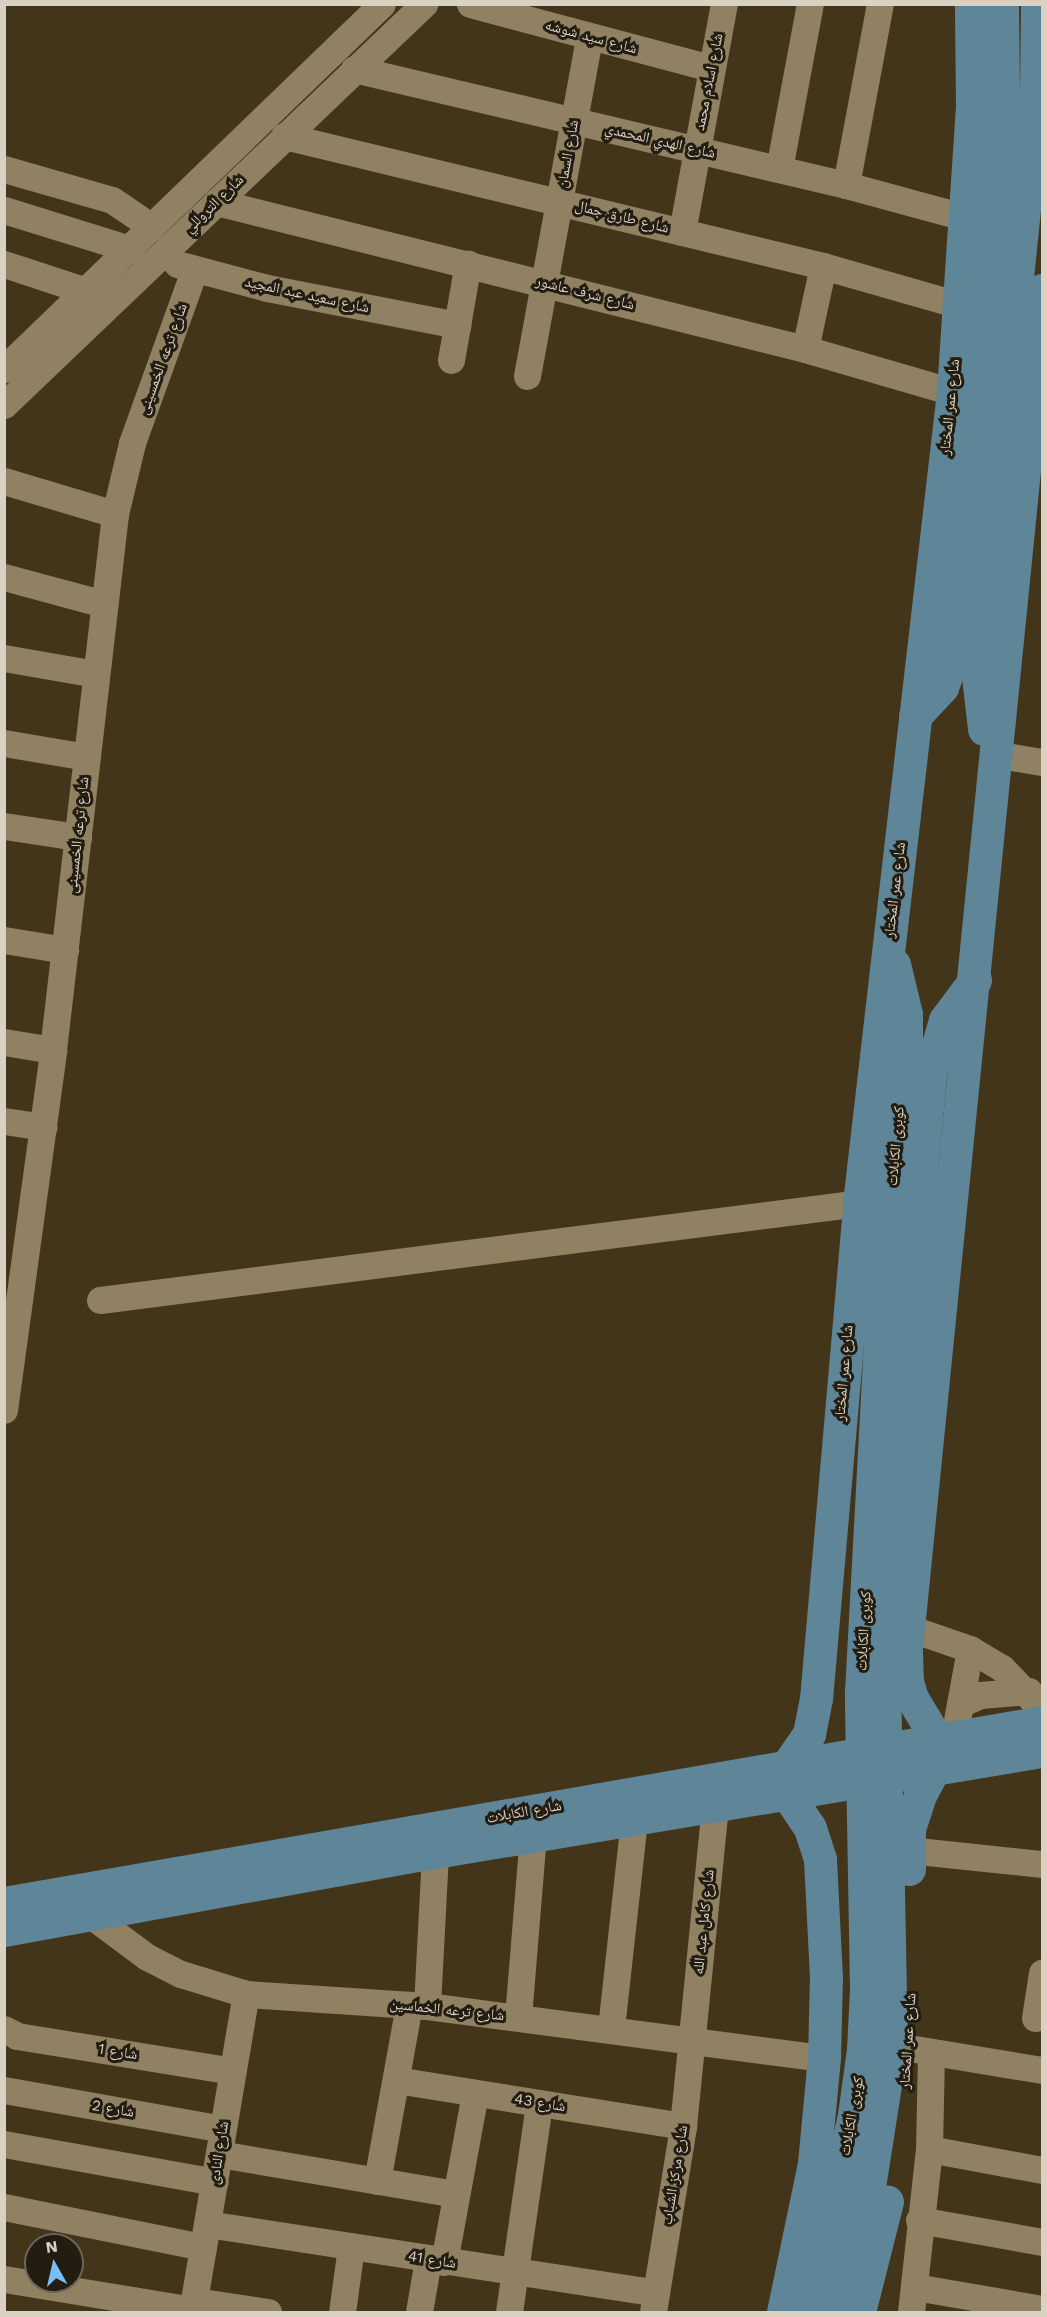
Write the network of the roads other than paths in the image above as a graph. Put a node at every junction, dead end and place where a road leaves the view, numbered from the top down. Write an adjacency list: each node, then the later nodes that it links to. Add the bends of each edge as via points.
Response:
1 (382, 4): 10 (street, شارع التروللي)
2 (424, 4): 12 (street, شارع التروللي)
3 (470, 4): 11 (street, شارع سيد شوشه)
4 (724, 4): 13 (street, شارع اسلام محمد)
5 (810, 4): 19 (street)
6 (880, 4): 20 (street)
7 (971, 4): 24 (main road, شارع عمر المختار, via 972,106)
8 (1002, 4): 52 (main road, via 1003,95 951,662 942,687)
9 (1037, 4): 54 (main road, via 1039,42 977,668 983,726)
10 (362, 24): 12 (street); 25 (street, شارع التروللي)
11 (589, 37): 13 (street, شارع سيد شوشه); 15 (street, شارع السمان)
12 (381, 45): 14 (street, شارع التروللي)
13 (711, 68): 17 (street, شارع اسلام محمد)
14 (354, 69): 15 (street, شارع الهدي المحمدي); 16 (street, شارع التروللي)
15 (573, 121): 17 (street, شارع الهدي المحمدي); 22 (street, شارع السمان)
16 (284, 136): 21 (street, شارع التروللي); 22 (street, شارع طارق جمال)
17 (695, 150): 19 (street, شارع الهدي المحمدي); 26 (street, شارع اسلام محمد)
18 (4, 169): 25 (street, via 112,200)
19 (779, 169): 20 (street, شارع الهدي المحمدي)
20 (846, 185): 24 (street, شارع الهدي المحمدي)
21 (216, 202): 28 (street, شارع التروللي); 29 (street, شارع شرف عاشور)
22 (559, 202): 26 (street, شارع طارق جمال); 33 (street, شارع السمان)
23 (4, 210): 27 (street)
24 (964, 217): 36 (main road, شارع عمر المختار)
25 (153, 228): 27 (street, شارع التروللي)
26 (682, 232): 31 (street, شارع طارق جمال)
27 (129, 249): 35 (street, شارع التروللي)
28 (158, 257): 32 (street, شارع سعيد عبد المجيد); 44 (street, شارع التروللي)
29 (468, 263): 33 (street, شارع شرف عاشور); 37 (street)
30 (4, 264): 35 (street)
31 (823, 266): 36 (street, شارع طارق جمال); 39 (street)
32 (194, 271): 37 (street, شارع سعيد عبد المجيد); 47 (street, شارع ترعه الخمسينى, via 132,443)
33 (544, 283): 39 (street, شارع شرف عاشور); 42 (street, شارع السمان)
34 (1042, 290): 45 (main road)
35 (86, 291): 38 (street, شارع التروللي)
36 (959, 305): 43 (main road, شارع عمر المختار)
37 (457, 326): 40 (street)
38 (15, 345): 41 (street, شارع التروللي)
39 (805, 349): 43 (street, شارع شرف عاشور)
40 (451, 360)
41 (4, 369)
42 (527, 376)
43 (953, 392): 52 (main road, شارع عمر المختار)
44 (4, 405)
45 (1036, 429): 54 (main road)
46 (4, 481): 47 (street)
47 (115, 514): 49 (street, شارع ترعه الخمسينى)
48 (4, 577): 49 (street)
49 (104, 604): 51 (street, شارع ترعه الخمسينى)
50 (4, 658): 51 (street)
51 (96, 674): 55 (street, شارع ترعه الخمسينى)
52 (915, 716): 60 (main road, شارع عمر المختار)
53 (4, 743): 55 (street)
54 (993, 754): 56 (street); 62 (main road)
55 (87, 757): 58 (street, شارع ترعه الخمسينى)
56 (1042, 762)
57 (4, 826): 58 (street)
58 (78, 837): 61 (street, شارع ترعه الخمسينى)
59 (4, 940): 61 (street)
60 (888, 948): 67 (main road, شارع عمر المختار); 73 (main road, كوبرى الكابلات, via 906,1014 906,1048 884,1271)
61 (65, 950): 64 (street, شارع ترعه الخمسينى)
62 (975, 980): 71 (main road); 73 (main road, كوبرى الكابلات, via 945,1020 931,1068 910,1286)
63 (4, 1042): 64 (street)
64 (54, 1050): 66 (street, شارع ترعه الخمسينى)
65 (4, 1121): 66 (street)
66 (44, 1127): 69 (street, شارع ترعه الخمسينى)
67 (859, 1203): 68 (street); 74 (main road, شارع عمر المختار)
68 (100, 1300)
69 (11, 1312): 70 (street, شارع ترعه الخمسينى)
70 (4, 1410)
71 (909, 1628): 72 (street); 73 (main road)
72 (970, 1649): 75 (street, via 1002,1668); 76 (street)
73 (884, 1687): 74 (main road, via 902,1703 888,1719 869,1728 847,1727 829,1717); 78 (main road, via 918,1713); 92 (main road, كوبرى الكابلات)
74 (816, 1699): 80 (main road, شارع عمر المختار, via 809,1734)
75 (1036, 1701): 76 (street, via 980,1695)
76 (960, 1704): 78 (street)
77 (1042, 1722): 78 (main road, شارع الكابلات)
78 (942, 1749): 79 (main road, شارع الكابلات); 80 (main road, شارع الكابلات); 84 (main road, شارع عمر المختار, via 915,1809)
79 (1042, 1751)
80 (787, 1780): 81 (main road, شارع الكابلات); 86 (main road); 88 (main road, شارع الكابلات)
81 (715, 1806): 82 (main road, شارع الكابلات); 99 (street, شارع كامل عبد الله)
82 (634, 1819): 83 (main road, شارع الكابلات); 97 (street)
83 (533, 1836): 85 (main road, شارع الكابلات); 95 (street)
84 (908, 1850): 86 (main road, via 885,1839 861,1837 838,1844); 87 (street); 100 (main road, شارع عمر المختار)
85 (435, 1852): 89 (main road, شارع الكابلات); 94 (street)
86 (820, 1859): 101 (main road, via 826,1968)
87 (1042, 1864)
88 (4, 1903)
89 (89, 1914): 90 (main road, شارع الكابلات); 93 (street, شارع ترعه الخماسين, via 164,1966 215,1987)
90 (4, 1930)
91 (1042, 1972): 96 (street)
92 (879, 1989): 133 (main road, كوبرى الكابلات); 134 (main road, كوبرى الكابلات, via 891,2047 882,2120 869,2187)
93 (246, 1994): 94 (street, شارع ترعه الخماسين); 103 (street, شارع النادى)
94 (418, 2006): 95 (street, شارع ترعه الخماسين); 104 (street)
95 (518, 2017): 97 (street, شارع ترعه الخماسين)
96 (1035, 2018)
97 (611, 2028): 99 (street, شارع ترعه الخماسين)
98 (4, 2029): 103 (street, شارع 1, via 17,2036)
99 (692, 2038): 101 (street, شارع ترعه الخماسين); 108 (street, شارع مركز الشباب)
100 (920, 2050): 102 (street); 111 (street, شارع عمر المختار); 135 (main road, شارع عمر المختار)
101 (824, 2058): 132 (main road, via 812,2174)
102 (1042, 2070)
103 (232, 2071): 109 (street, شارع النادى)
104 (396, 2080): 106 (street, شارع 43); 113 (street)
105 (4, 2090): 109 (street, شارع 2)
106 (475, 2093): 107 (street, شارع 43); 115 (street)
107 (539, 2103): 108 (street, شارع 43); 122 (street)
108 (683, 2126): 125 (street, شارع مركز الشباب)
109 (221, 2141): 113 (street, شارع 2); 114 (street, شارع النادى)
110 (4, 2144): 114 (street)
111 (929, 2149): 112 (street); 117 (street, شارع عمر المختار)
112 (1042, 2170)
113 (377, 2181): 115 (street, شارع 2)
114 (214, 2182): 118 (street, شارع النادى)
115 (456, 2194): 121 (street)
116 (4, 2207): 118 (street, شارع 41)
117 (919, 2220): 119 (street); 124 (street, شارع عمر المختار)
118 (206, 2236): 120 (street, شارع 41); 126 (street, شارع النادى)
119 (1042, 2242)
120 (351, 2247): 121 (street, شارع 41); 129 (street)
121 (436, 2261): 122 (street, شارع 41); 130 (street)
122 (516, 2274): 125 (street, شارع 41); 131 (street)
123 (4, 2278): 126 (street)
124 (913, 2300): 127 (street)
125 (655, 2303)
126 (193, 2308): 128 (street)
127 (1042, 2309)
128 (268, 2313)
129 (342, 2313)
130 (419, 2313)
131 (509, 2313)
132 (783, 2313)
133 (809, 2313)
134 (834, 2313)
135 (859, 2313)

